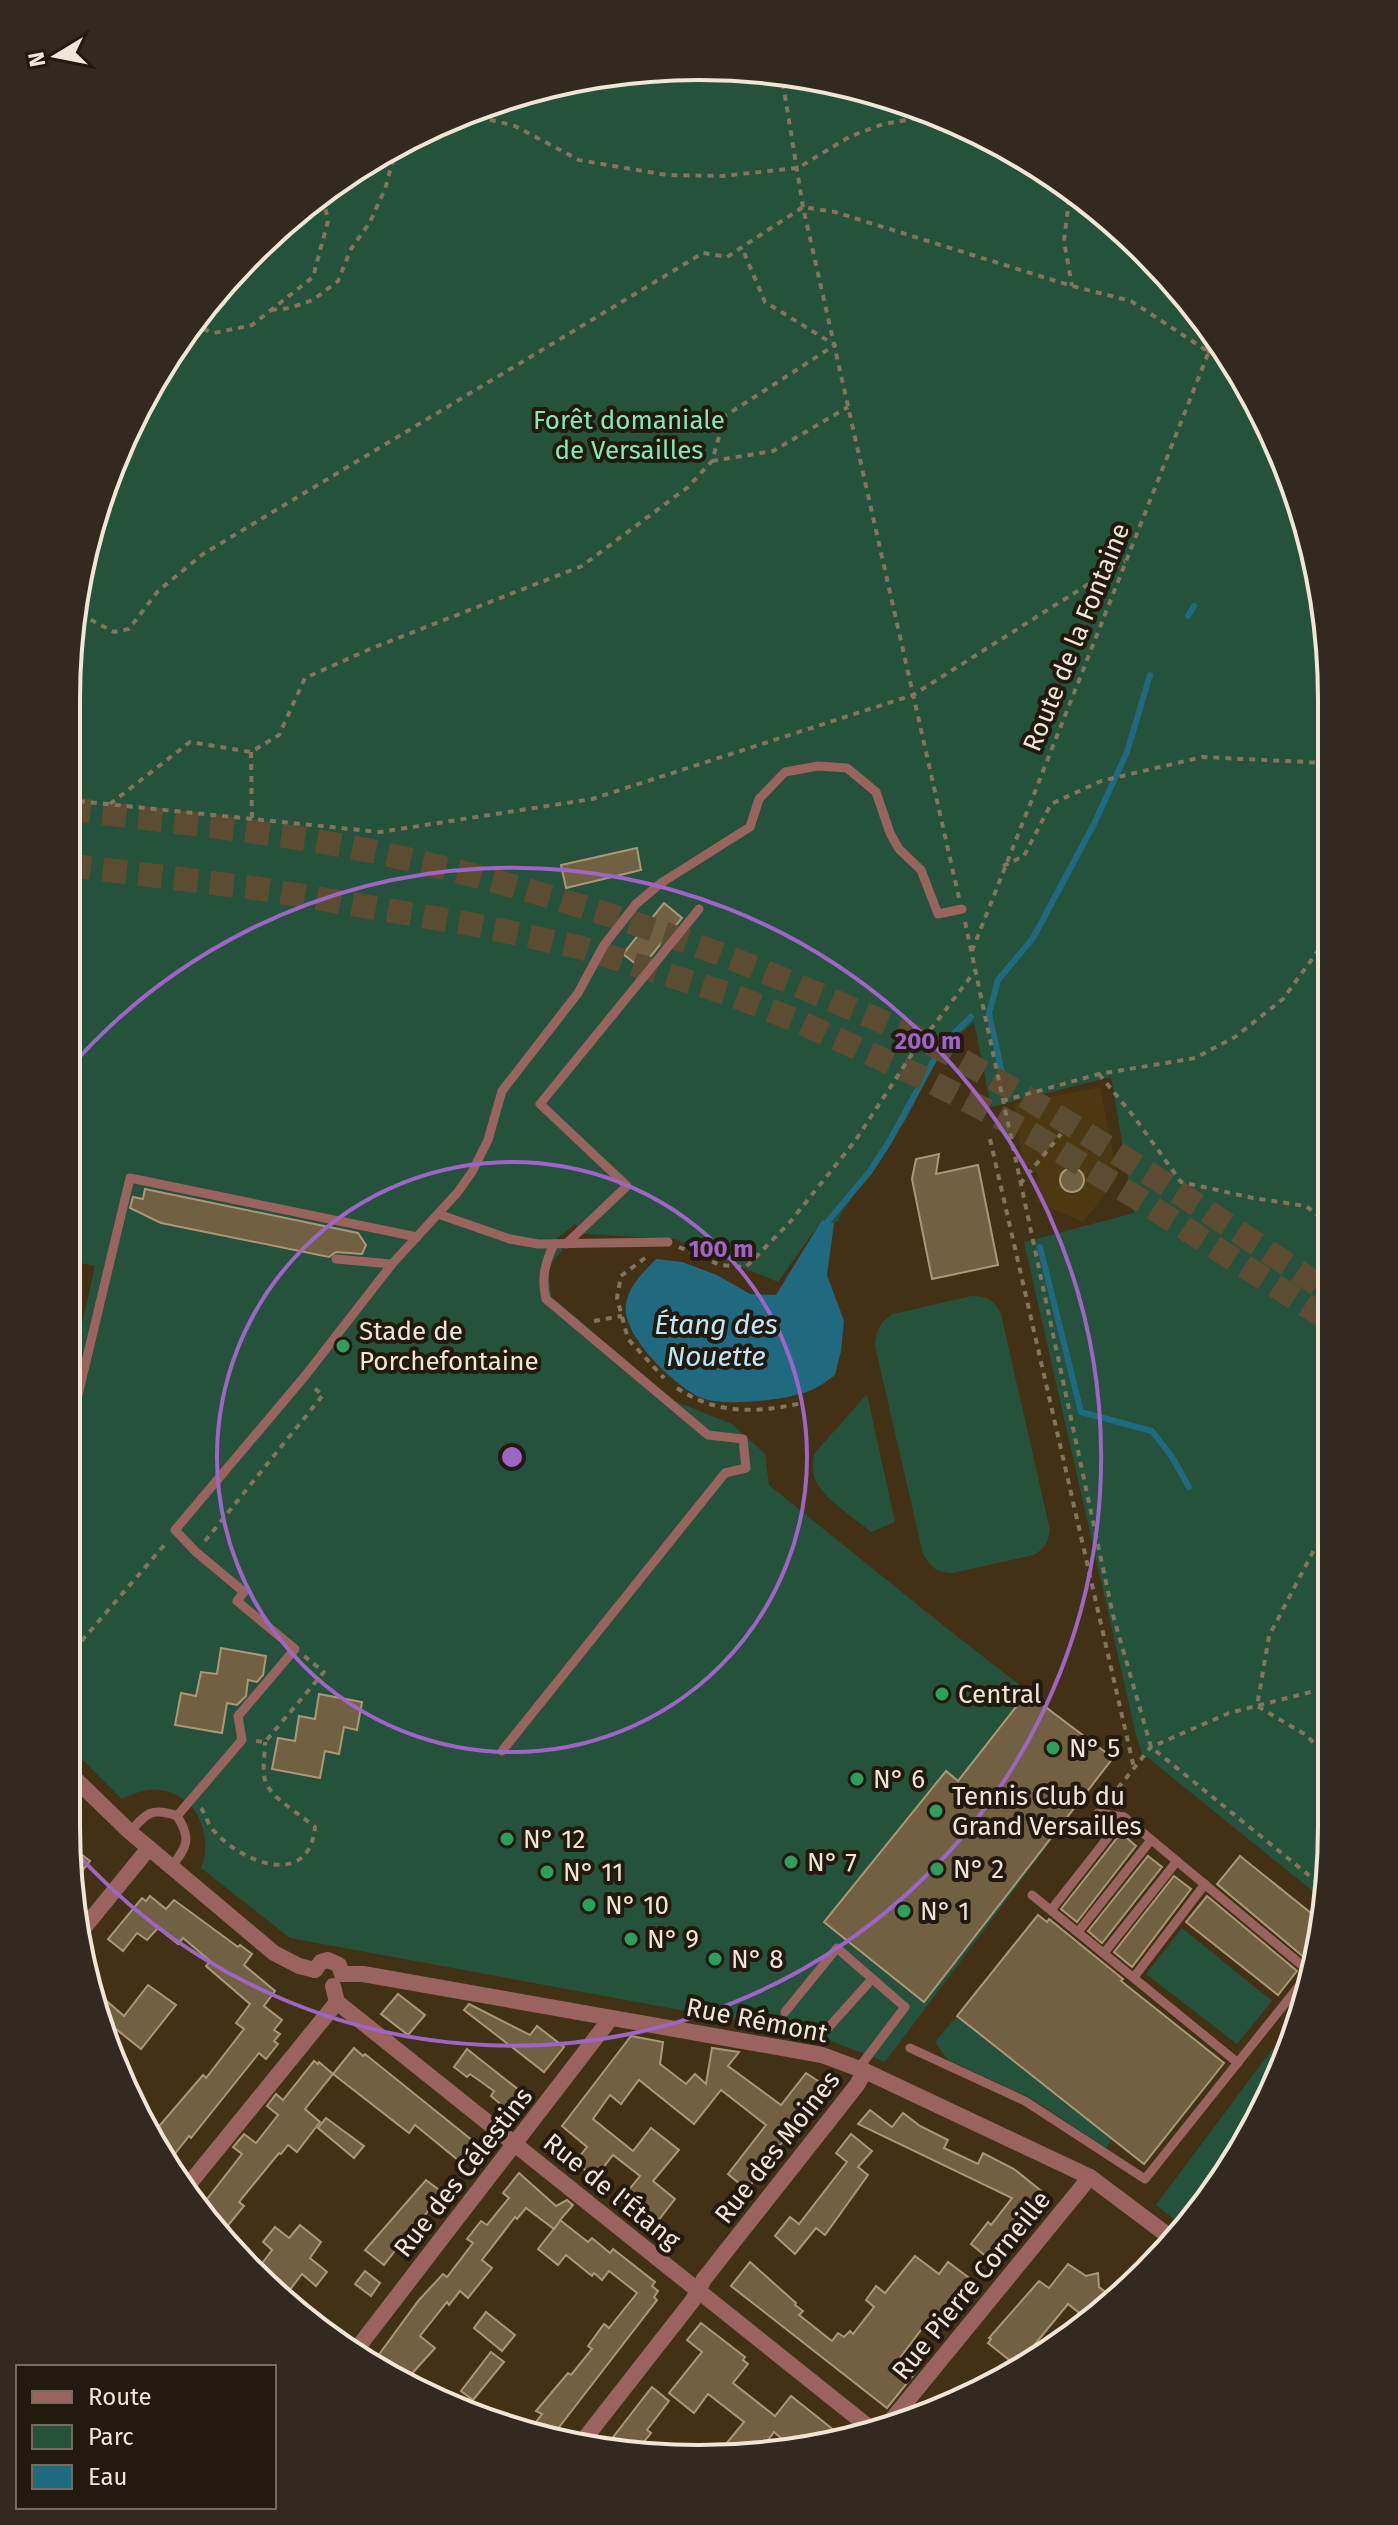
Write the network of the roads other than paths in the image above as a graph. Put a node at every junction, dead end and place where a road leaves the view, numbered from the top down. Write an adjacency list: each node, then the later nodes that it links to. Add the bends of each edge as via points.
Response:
1 (699, 909): 7 (lane, via 540,1104 627,1186)
2 (962, 909): 3 (lane, via 938,914 921,870 890,833 876,792 847,768 785,772 759,799 750,827 661,883 628,914 578,993 502,1091 472,1172)
3 (438, 1214): 4 (lane); 6 (lane, via 510,1239)
4 (417, 1237): 9 (lane); 10 (lane, via 130,1178)
5 (668, 1242): 7 (lane)
6 (554, 1244): 7 (lane); 11 (lane, via 542,1283 546,1299 708,1435 743,1439 746,1468 725,1473)
7 (566, 1244)
8 (336, 1259): 9 (lane)
9 (392, 1264): 14 (lane, via 175,1530 244,1592 237,1601 295,1649 238,1716 242,1740)
10 (80, 1387)
11 (502, 1751)
12 (80, 1784): 16 (street, Rue Rémont)
13 (1098, 1813): 15 (lane)
14 (177, 1816): 16 (lane, via 149,1813); 20 (lane, via 187,1838 185,1850)
15 (1124, 1817): 17 (lane); 23 (lane)
16 (130, 1832): 18 (street, Rue Rémont)
17 (1151, 1840): 19 (lane); 25 (lane)
18 (149, 1848): 20 (street, Rue Rémont); 24 (street)
19 (1177, 1861): 21 (lane); 26 (lane)
20 (171, 1867): 30 (street, Rue Rémont, via 274,1953 315,1970 328,1960 339,1965)
21 (1205, 1884): 27 (lane); 28 (lane)
22 (1032, 1895): 23 (lane)
23 (1051, 1910): 25 (lane)
24 (88, 1923)
25 (1078, 1932): 26 (lane)
26 (1104, 1953): 28 (lane)
27 (1302, 1965)
28 (1134, 1977): 36 (lane)
29 (872, 1979): 32 (lane, via 837,1948); 34 (lane); 37 (lane, via 905,2007)
30 (337, 1987): 33 (street, Rue Rémont, via 363,1974); 38 (street, Rue de l'Étang); 40 (street)
31 (1296, 1990): 36 (lane)
32 (785, 2012)
33 (611, 2018): 37 (street, Rue Rémont, via 822,2055); 38 (street, Rue des Célestins)
34 (828, 2028)
35 (910, 2048): 36 (lane, via 1025,2101 1145,2179)
36 (1238, 2063)
37 (862, 2070): 39 (street, Rue Rémont); 42 (street, Rue des Moines, via 857,2085)
38 (514, 2143): 42 (street, Rue de l'Étang); 43 (street, Rue des Célestins)
39 (1090, 2177): 41 (street, Rue Rémont); 44 (street, Rue Pierre Corneille)
40 (192, 2180)
41 (1165, 2233)
42 (698, 2290): 45 (street, Rue de l'Étang); 46 (street, Rue des Moines)
43 (360, 2344)
44 (898, 2412)
45 (863, 2423)
46 (588, 2435)

